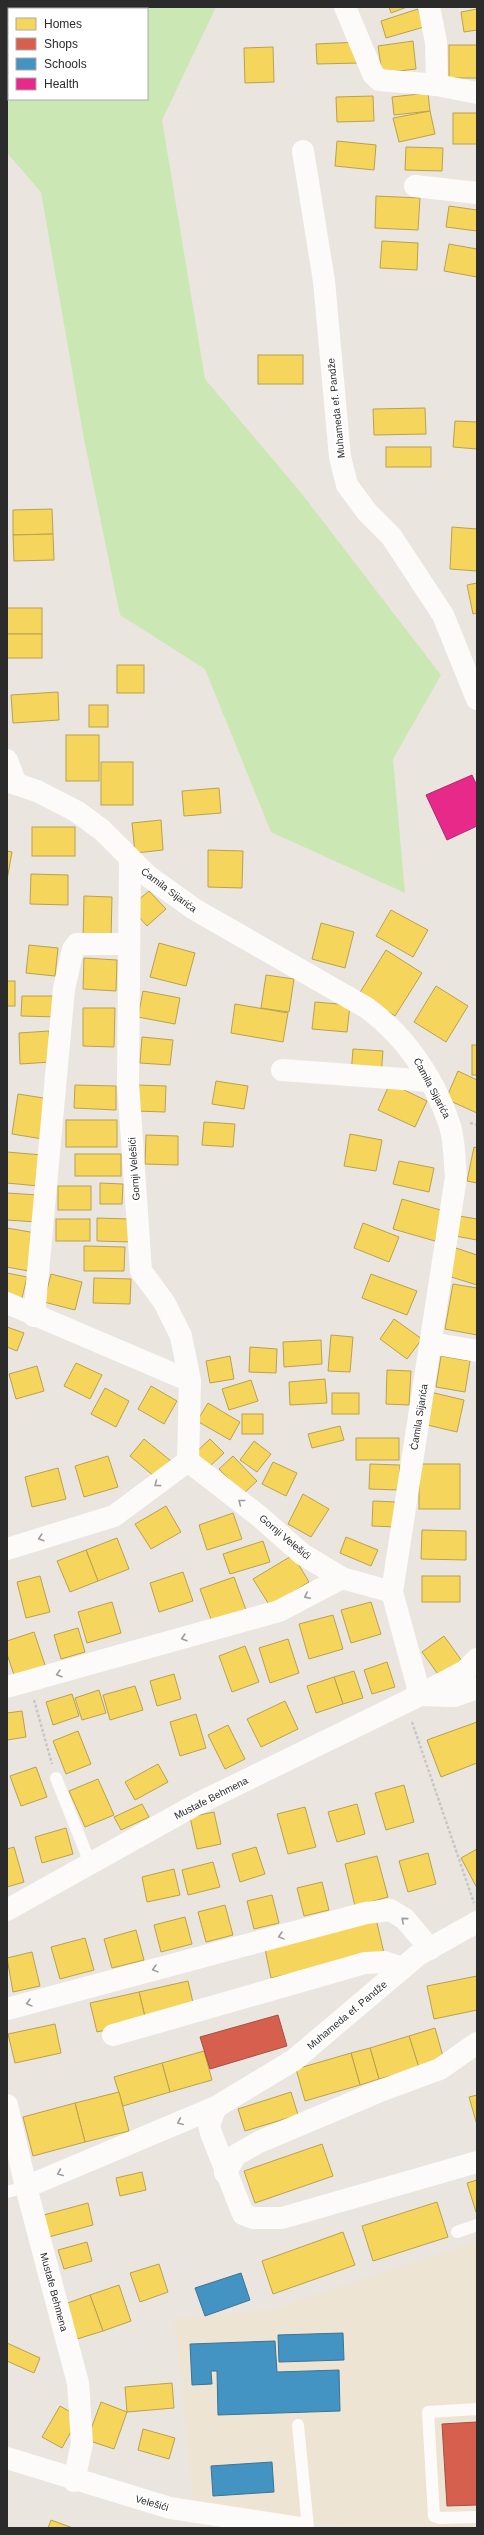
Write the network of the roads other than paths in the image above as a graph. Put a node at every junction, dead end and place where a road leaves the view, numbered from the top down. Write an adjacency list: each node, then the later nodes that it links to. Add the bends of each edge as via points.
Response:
1 (345, 7): 3 (street, via 373,74 379,80)
2 (429, 7): 3 (street, via 436,42)
3 (437, 85): 4 (street)
4 (477, 93)
5 (303, 151): 8 (street, Muhameda ef. Pandže, via 324,281 340,457 348,485 366,512 391,536 443,615)
6 (415, 186): 7 (street)
7 (477, 193)
8 (477, 699)
9 (7, 760): 10 (street, Ćamila Sijarića)
10 (11, 782): 11 (street, Ćamila Sijarića, via 37,791 76,811 102,830)
11 (130, 860): 12 (street, Gornji Velešići); 14 (street, Ćamila Sijarića, via 194,910 302,970 382,1019 404,1040)
12 (130, 944): 16 (street, via 85,943 76,944 73,949 64,989); 19 (street, Gornji Velešići, via 128,1084 140,1271 164,1302 181,1336)
13 (282, 1070): 14 (street)
14 (430, 1082): 17 (street, Ćamila Sijarića, via 450,1123 456,1177)
15 (7, 1303): 16 (street)
16 (34, 1316): 19 (street)
17 (432, 1343): 18 (street); 23 (street, Ćamila Sijarića)
18 (477, 1351)
19 (190, 1380): 20 (street, Gornji Velešići)
20 (188, 1461): 21 (street, one-way to 21, via 114,1516); 22 (street, Gornji Velešići, one-way to 20, via 302,1554 259,1516)
21 (7, 1549)
22 (342, 1578): 23 (street, Gornji Velešići); 25 (street, one-way to 25, via 279,1611)
23 (392, 1592): 27 (street, Ćamila Sijarića)
24 (477, 1659): 27 (street, via 465,1671)
25 (7, 1687)
26 (477, 1688): 27 (street, via 454,1696)
27 (413, 1699): 29 (street, Mustafe Behmena, via 197,1804)
28 (56, 1778): 29 (lane)
29 (90, 1864): 30 (street, Mustafe Behmena)
30 (7, 1910)
31 (476, 1914): 32 (street, Muhameda ef. Pandže)
32 (430, 1949): 33 (street, Muhameda ef. Pandže); 34 (street, one-way to 34, via 405,1919 390,1910 366,1913)
33 (402, 1968): 35 (street, via 384,1962 365,1963); 38 (street, Muhameda ef. Pandže, via 294,2060)
34 (7, 2009)
35 (113, 2035)
36 (477, 2043): 40 (street, via 440,2069 380,2091 259,2142 236,2155)
37 (7, 2105): 41 (street, Mustafe Behmena)
38 (216, 2107): 40 (street, via 209,2125); 41 (street, Muhameda ef. Pandže, one-way to 41)
39 (477, 2162): 40 (street, via 282,2218 263,2219 243,2214)
40 (225, 2173)
41 (16, 2190): 47 (street, Mustafe Behmena, via 78,2383 82,2443)
42 (477, 2225): 43 (lane)
43 (457, 2232)
44 (477, 2410): 48 (lane, via 428,2412 434,2516)
45 (298, 2425): 50 (lane)
46 (7, 2458): 47 (street, Velešići)
47 (74, 2480): 49 (street, Velešići, via 170,2508)
48 (477, 2517)
49 (301, 2528)
50 (308, 2528)

